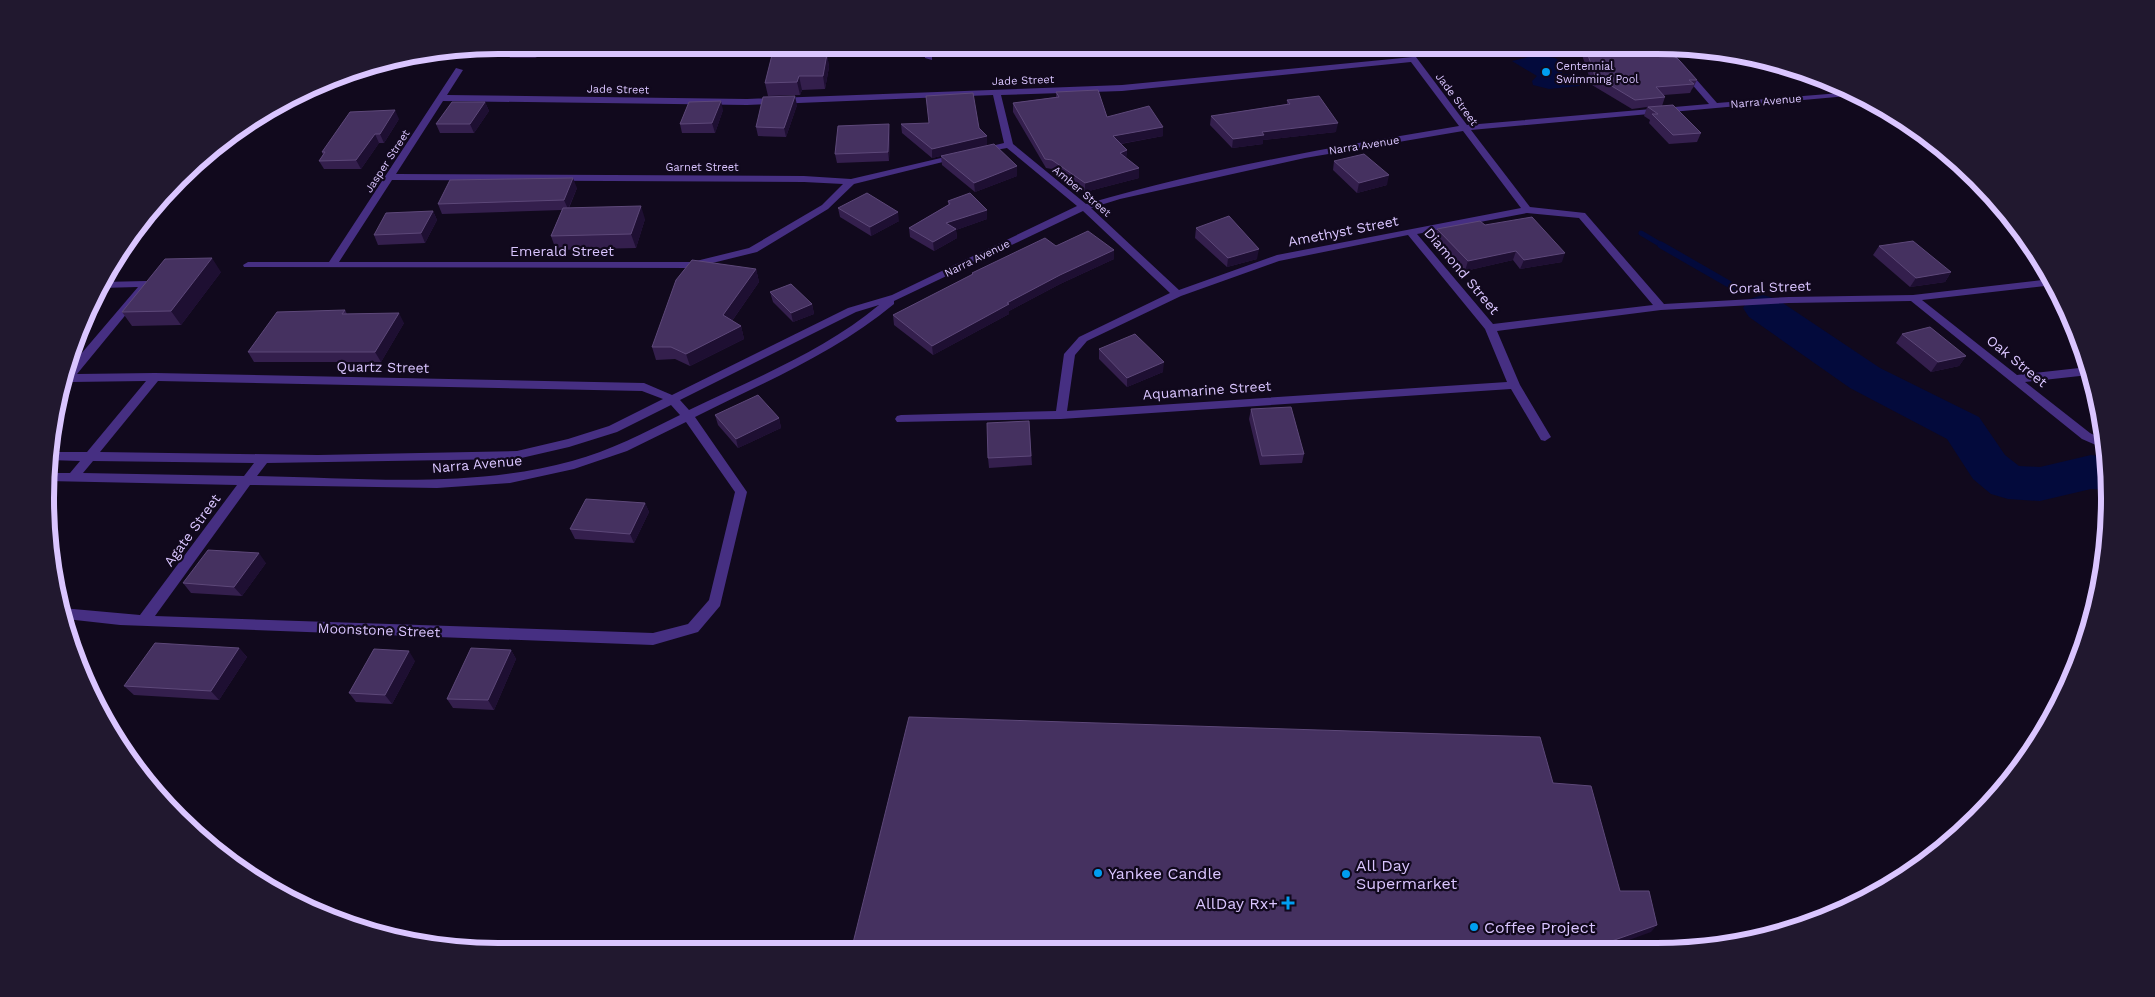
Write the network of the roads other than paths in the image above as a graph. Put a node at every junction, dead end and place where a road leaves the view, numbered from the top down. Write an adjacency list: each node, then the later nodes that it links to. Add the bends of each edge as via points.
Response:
1 (929, 54): 3 (street)
2 (1669, 54): 8 (street)
3 (929, 58)
4 (459, 70): 7 (street, Jasper Street)
5 (996, 92): 7 (street, Jade Street, via 747,102); 9 (street, Jade Street, via 1122,88 1413,59); 10 (street)
6 (1842, 95): 8 (street, Narra Avenue)
7 (442, 98): 11 (street, Jasper Street)
8 (1714, 105): 9 (street, Narra Avenue)
9 (1465, 128): 13 (street, Narra Avenue, via 1305,155); 14 (street, Jade Street)
10 (1009, 145): 12 (street, Garnet Street); 13 (street, Amber Street)
11 (390, 177): 12 (street, Garnet Street); 16 (street, Jasper Street)
12 (851, 182): 16 (street, Emerald Street, via 826,207 753,250 692,265)
13 (1084, 207): 20 (street, Amber Street); 21 (street, Narra Avenue)
14 (1527, 210): 15 (street, Amethyst Street); 23 (street, Amethyst Street, via 1582,215)
15 (1410, 232): 20 (street, Amethyst Street, via 1278,258); 24 (street, Diamond Street)
16 (333, 264): 17 (street, Emerald Street)
17 (248, 265)
18 (2045, 283): 22 (street, Coral Street)
19 (109, 285): 26 (street, via 146,284)
20 (1177, 294): 32 (street, Amethyst Street, via 1083,339 1070,354)
21 (896, 297): 31 (street, Narra Avenue, via 852,310); 33 (street, Narra Avenue, via 867,321 814,353)
22 (1913, 298): 23 (street, Coral Street); 28 (street, Oak Street)
23 (1660, 307): 24 (street, Coral Street)
24 (1490, 328): 30 (street, Diamond Street)
25 (2083, 372): 28 (street)
26 (72, 373)
27 (155, 377): 29 (street, Quartz Street); 31 (street, Quartz Street, via 644,387); 38 (street)
28 (2016, 379): 36 (street, Oak Street, via 2086,436)
29 (70, 380)
30 (1514, 385): 32 (street, Aquamarine Street); 35 (street, Diamond Street)
31 (672, 399): 33 (street, Quartz Street); 39 (street, Narra Avenue, via 613,428 569,443 517,455)
32 (1061, 414): 34 (street, Aquamarine Street)
33 (689, 417): 42 (street, Narra Avenue, via 623,448 574,465 510,479 437,484); 45 (street, Quartz Street, via 741,492 715,602)
34 (901, 419)
35 (1545, 437)
36 (2097, 441)
37 (56, 456): 38 (street, Narra Avenue)
38 (90, 457): 39 (street, Narra Avenue); 40 (street)
39 (263, 459): 42 (street, Agate Street)
40 (74, 476): 41 (street, Narra Avenue); 42 (street, Narra Avenue)
41 (55, 477)
42 (248, 480): 44 (street, Agate Street)
43 (69, 614): 44 (street, Moonstone Street)
44 (144, 620): 45 (street, Moonstone Street, via 653,639)
45 (693, 628)

